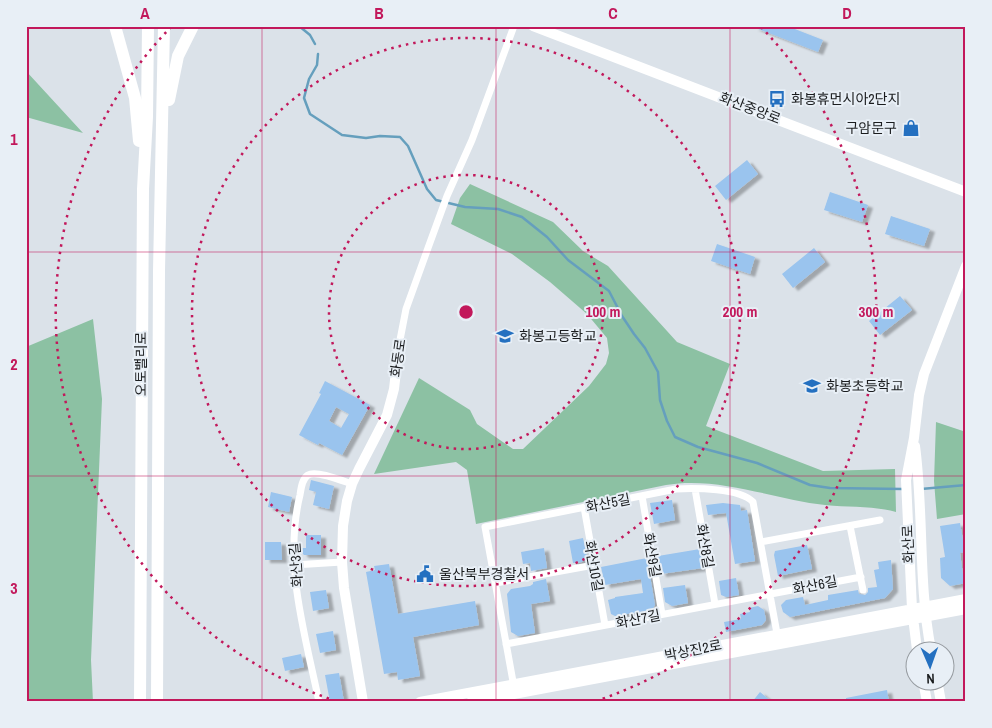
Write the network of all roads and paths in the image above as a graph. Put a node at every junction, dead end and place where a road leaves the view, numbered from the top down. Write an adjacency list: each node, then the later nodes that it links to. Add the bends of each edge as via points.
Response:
1 (115, 26): 8 (highway, via 135,98)
2 (148, 26): 8 (highway, 오토밸리로)
3 (164, 26): 7 (highway, 오토밸리로)
4 (193, 26): 7 (highway, via 178,56)
5 (514, 26): 11 (street, 화동로, via 472,140 442,208 406,309)
6 (533, 26): 9 (street, 화산중앙로)
7 (162, 144): 41 (highway, 오토밸리로)
8 (143, 189): 40 (highway, 오토밸리로)
9 (966, 192)
10 (966, 266): 12 (street, 화산로, via 924,374)
11 (399, 345): 13 (street, 화동로, via 394,389 387,415)
12 (914, 438): 30 (street, 화산로); 32 (street, 화산로, via 906,480)
13 (352, 484): 20 (street, 화동로, via 346,501); 21 (street, 화산3길, via 314,473 303,480 294,520)
14 (695, 489): 15 (street, 화산5길); 19 (street, 화산5길, via 750,498 754,502); 28 (street, 화산8길)
15 (642, 496): 16 (street, 화산5길); 31 (street, 화산9길)
16 (584, 507): 22 (street, 화산10길); 24 (street, 화산5길, via 485,527)
17 (880, 520): 18 (street)
18 (850, 526): 19 (street); 23 (street)
19 (761, 542): 26 (street, 화산5길)
20 (342, 562): 21 (street); 39 (street, 화동로)
21 (294, 565): 42 (street, 화산3길)
22 (594, 565): 24 (street); 33 (street, 화산10길)
23 (860, 577): 25 (street); 26 (street, 화산6길)
24 (496, 583): 37 (street, 화산5길)
25 (863, 590)
26 (770, 594): 28 (street, 화산7길); 34 (street, 화산5길)
27 (966, 599): 30 (street, 박상진2로)
28 (716, 604): 31 (street, 화산7길)
29 (966, 609): 30 (street, 박상진2로)
30 (926, 612): 32 (street, 박상진2로); 36 (street, 화산로)
31 (662, 614): 33 (street, 화산7길)
32 (912, 614): 34 (street, 박상진2로); 35 (street, 화산로)
33 (605, 625): 37 (street, 화산7길)
34 (778, 639): 38 (street, 박상진2로)
35 (916, 640)
36 (930, 640)
37 (506, 644): 38 (street, 화산5길)
38 (515, 689): 43 (street, 박상진2로); 44 (street, 박상진2로)
39 (364, 700)
40 (140, 702)
41 (157, 702)
42 (318, 702)
43 (420, 702)
44 (471, 702)

